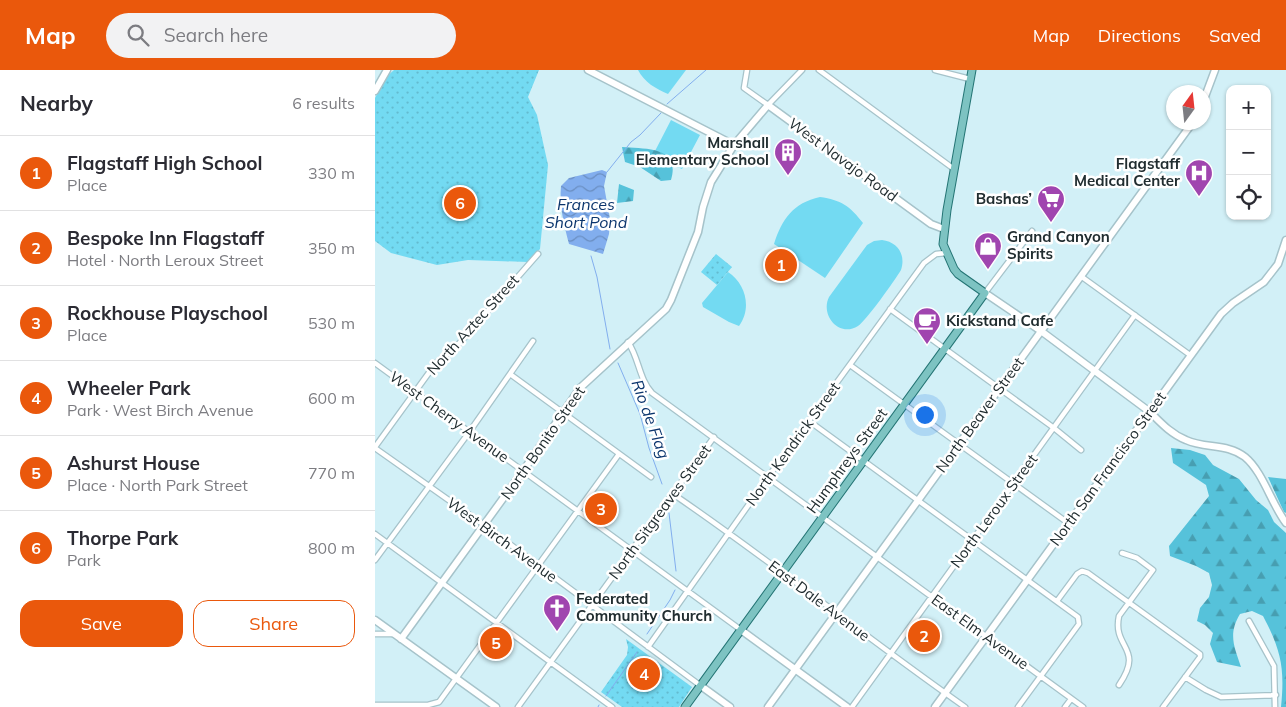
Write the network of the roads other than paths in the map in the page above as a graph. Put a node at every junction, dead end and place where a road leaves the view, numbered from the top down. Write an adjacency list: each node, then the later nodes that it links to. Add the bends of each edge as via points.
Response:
1 (387, 70): 12 (street)
2 (588, 70): 9 (street)
3 (747, 70): 13 (street, West Navajo Road, via 744,88)
4 (803, 70): 13 (street)
5 (819, 70): 16 (street)
6 (935, 70): 10 (street)
7 (972, 70): 10 (main road)
8 (1215, 70): 11 (street)
9 (597, 72): 15 (street)
10 (970, 79): 16 (main road)
11 (1209, 85)
12 (375, 91)
13 (768, 105): 15 (street, North Bonito Street); 17 (street, West Navajo Road, via 931,224)
14 (1187, 130): 22 (street, North Beaver Street)
15 (734, 145): 28 (street, North Bonito Street, via 708,190 698,232 671,300 653,322)
16 (954, 169): 17 (main road)
17 (944, 229): 21 (main road)
18 (1032, 231): 23 (street, Humphreys Street)
19 (1286, 240): 30 (street, North San Francisco Street, via 1278,264 1264,282 1224,311)
20 (538, 254): 36 (street, North Aztec Street, via 456,347 436,363)
21 (946, 254): 23 (main road, via 958,274); 24 (street, North Kendrick Street, via 936,254 924,263)
22 (1082, 277): 25 (street); 26 (street, North Beaver Street)
23 (985, 293): 26 (street); 29 (main road, Humphreys Street)
24 (890, 309): 29 (street); 32 (street, North Kendrick Street)
25 (1135, 315): 30 (street); 33 (street, North Leroux Street)
26 (1041, 331): 33 (street); 35 (street, North Beaver Street)
27 (533, 341): 34 (street)
28 (628, 342): 39 (street, North Bonito Street, via 580,388); 43 (street, East Elm Avenue, via 651,393)
29 (945, 349): 35 (street); 37 (main road, Humphreys Street)
30 (1190, 355): 38 (street, North San Francisco Street)
31 (375, 363): 36 (street, West Cherry Avenue)
32 (850, 364): 37 (street); 40 (street, North Kendrick Street)
33 (1095, 371): 38 (street); 41 (street, North Leroux Street)
34 (510, 374): 39 (street); 42 (street)
35 (1000, 388): 41 (street); 44 (street, North Beaver Street)
36 (416, 391): 42 (street, West Cherry Avenue); 45 (street, North Aztec Street)
37 (905, 405): 44 (street); 48 (main road, Humphreys Street)
38 (1150, 412): 58 (street, North San Francisco Street); 59 (street, via 1163,426 1187,441 1226,447 1244,457 1255,467 1277,512)
39 (564, 413): 47 (street); 49 (street, North Bonito Street)
40 (809, 421): 48 (street); 51 (street, North Kendrick Street)
41 (1054, 428): 46 (street); 52 (street, North Leroux Street)
42 (470, 431): 49 (street, West Cherry Avenue); 53 (street)
43 (714, 437): 51 (street, East Elm Avenue); 54 (street, North Sitgreaves Street)
44 (959, 444): 52 (street); 55 (street, North Beaver Street)
45 (375, 448): 53 (street, West Birch Avenue)
46 (1081, 450)
47 (619, 454): 50 (street); 56 (street)
48 (863, 461): 55 (street); 57 (main road, Humphreys Street)
49 (523, 471): 56 (street, West Cherry Avenue); 60 (street, North Bonito Street)
50 (651, 477)
51 (769, 477): 57 (street, East Elm Avenue); 61 (street, North Kendrick Street)
52 (1013, 484): 58 (street); 63 (street, North Leroux Street)
53 (429, 488): 60 (street, West Birch Avenue); 64 (street)
54 (673, 494): 61 (street, East Dale Avenue); 65 (street, North Sitgreaves Street)
55 (918, 501): 63 (street); 67 (street, North Beaver Street)
56 (578, 510): 65 (street, West Cherry Avenue); 69 (street)
57 (823, 518): 67 (street, East Elm Avenue); 70 (main road, Humphreys Street)
58 (1068, 523): 71 (street, North San Francisco Street)
59 (1286, 523)
60 (484, 526): 69 (street, West Birch Avenue); 72 (street, North Bonito Street)
61 (729, 533): 70 (street, East Dale Avenue); 73 (street, North Kendrick Street)
62 (375, 534): 64 (street)
63 (973, 540): 71 (street); 74 (street, North Leroux Street)
64 (387, 543): 68 (street); 72 (street)
65 (633, 550): 73 (street, West Cherry Avenue); 77 (street, North Sitgreaves Street)
66 (1123, 553): 76 (street, via 1137,558 1153,570)
67 (877, 557): 74 (street, East Elm Avenue); 78 (street, North Beaver Street)
68 (375, 560)
69 (538, 566): 77 (street, West Birch Avenue); 81 (street)
70 (782, 574): 78 (street, East Dale Avenue); 82 (main road, Humphreys Street)
71 (1028, 580): 75 (street); 85 (street, North San Francisco Street)
72 (441, 583): 81 (street); 86 (street, North Bonito Street)
73 (687, 590): 82 (street, West Cherry Avenue); 87 (street, North Kendrick Street)
74 (932, 597): 85 (street, East Elm Avenue); 88 (street, North Leroux Street)
75 (1057, 601): 76 (street, via 1082,571); 91 (street, via 1078,617 1079,624)
76 (1128, 602): 93 (street, via 1200,654); 94 (street, via 1117,624 1130,662)
77 (592, 607): 87 (street, West Birch Avenue); 89 (street, North Sitgreaves Street)
78 (836, 614): 88 (street, East Dale Avenue); 90 (street, North Beaver Street)
79 (375, 620): 84 (street)
80 (1249, 621): 97 (street, via 1274,666)
81 (496, 622): 89 (street); 92 (street)
82 (741, 630): 90 (street); 95 (main road, Humphreys Street)
83 (375, 634): 84 (street)
84 (395, 634): 86 (street)
85 (986, 636): 91 (street, East Elm Avenue); 96 (street, North San Francisco Street)
86 (401, 639): 92 (street)
87 (648, 646): 95 (street, West Birch Avenue)
88 (890, 654): 96 (street, East Dale Avenue); 107 (street, North Leroux Street)
89 (551, 662): 101 (street, North Sitgreaves Street); 102 (street)
90 (795, 669): 105 (street, North Beaver Street); 106 (street)
91 (1040, 676): 98 (street, East Elm Avenue); 110 (street)
92 (455, 677): 99 (street, via 439,702); 100 (street)
93 (1185, 677): 97 (street, via 1221,697); 113 (street)
94 (1119, 685)
95 (701, 686): 103 (main road, Humphreys Street); 104 (street)
96 (945, 693): 108 (street, North San Francisco Street); 109 (street, East Dale Avenue)
97 (1276, 695): 114 (street)
98 (1071, 699): 111 (street); 112 (street, East Elm Avenue)
99 (375, 705)
100 (496, 707)
101 (518, 707)
102 (612, 707)
103 (685, 707)
104 (730, 707)
105 (769, 707)
106 (847, 707)
107 (853, 707)
108 (935, 707)
109 (965, 707)
110 (1018, 707)
111 (1065, 707)
112 (1083, 707)
113 (1163, 707)
114 (1275, 707)

